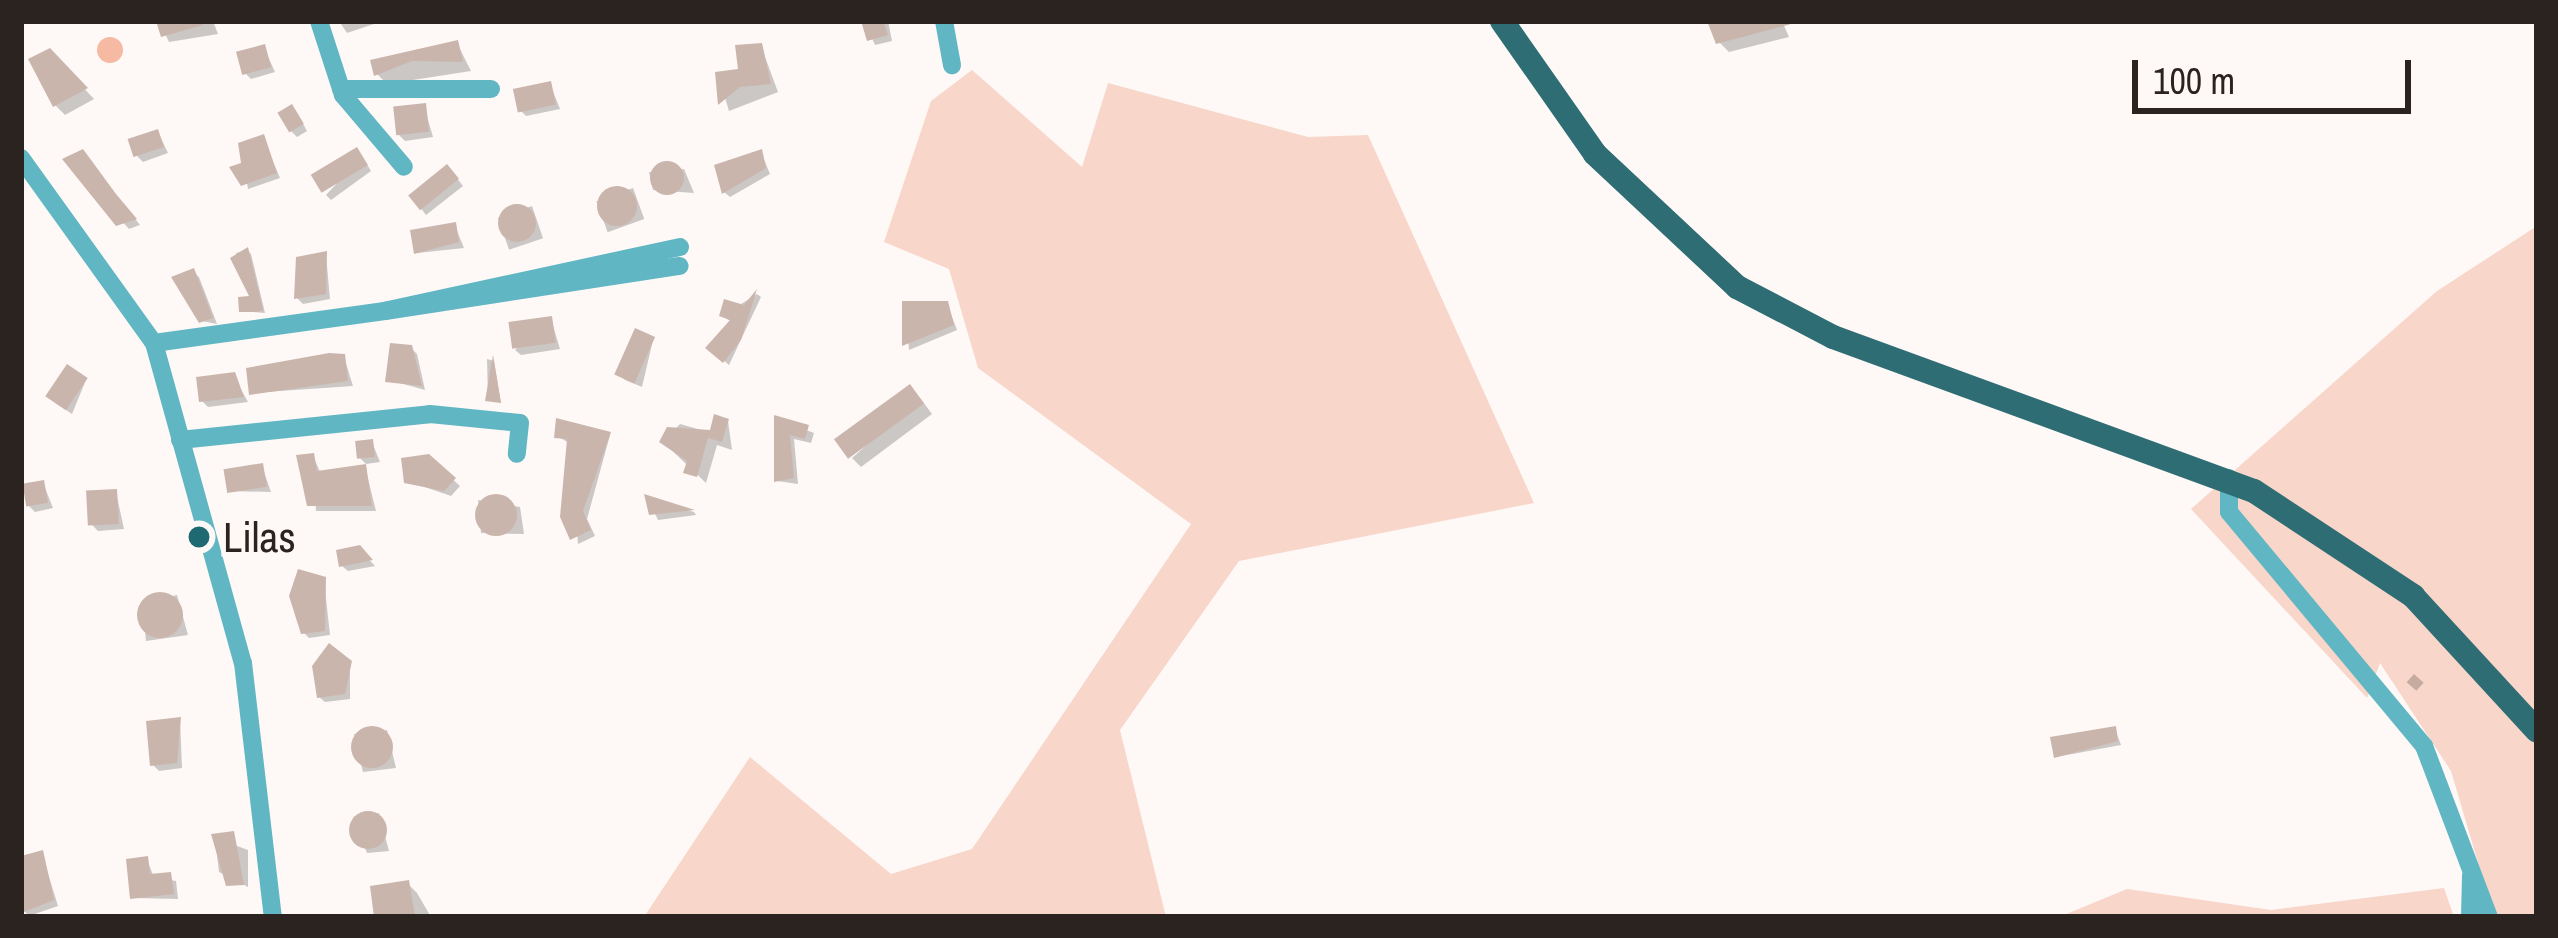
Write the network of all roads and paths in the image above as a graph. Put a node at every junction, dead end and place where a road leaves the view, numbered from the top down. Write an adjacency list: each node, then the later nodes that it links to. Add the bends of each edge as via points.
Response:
1 (319, 21): 5 (street)
2 (944, 21): 4 (street)
3 (1502, 21): 13 (main road, via 1594,154 1737,287 1833,337)
4 (952, 65)
5 (341, 88): 6 (street); 8 (street)
6 (490, 89)
7 (21, 158): 10 (street)
8 (404, 167)
9 (680, 256): 10 (street)
10 (154, 343): 11 (street)
11 (179, 440): 12 (street, via 430,414 520,423); 16 (street, via 243,663)
12 (517, 454)
13 (2230, 478): 14 (main road, via 2413,596); 15 (street, via 2229,512 2395,698)
14 (2537, 731)
15 (2472, 864): 17 (street); 18 (street)
16 (273, 917)
17 (2470, 917)
18 (2489, 917)

